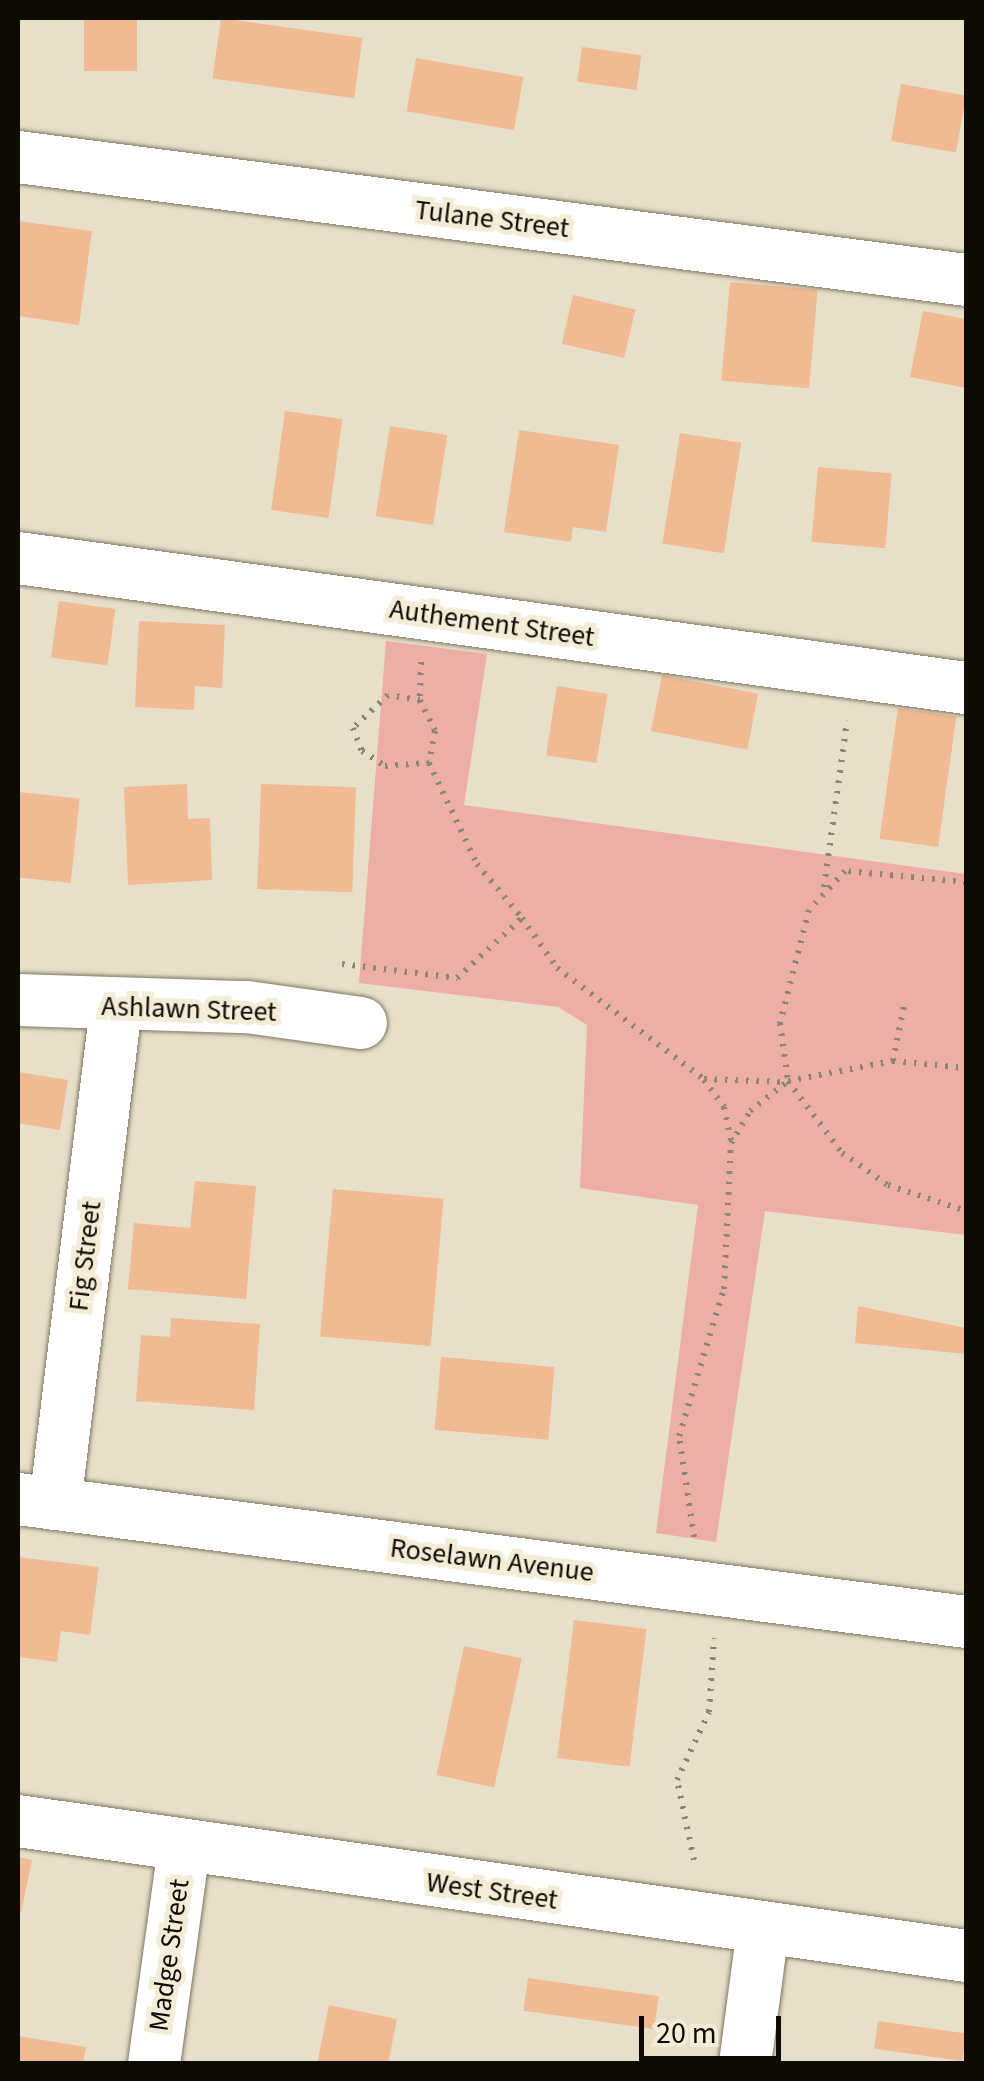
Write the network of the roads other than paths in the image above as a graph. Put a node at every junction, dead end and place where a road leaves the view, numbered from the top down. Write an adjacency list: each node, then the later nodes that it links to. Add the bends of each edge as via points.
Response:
1 (18, 157): 2 (street, Tulane Street)
2 (966, 280)
3 (18, 558): 4 (street, Authement Street)
4 (966, 688)
5 (18, 1000): 6 (street, Ashlawn Street)
6 (116, 1008): 7 (street, Ashlawn Street, via 247,1008); 8 (street, Fig Street)
7 (361, 1022)
8 (36, 1501): 9 (street, Roselawn Avenue)
9 (966, 1622)
10 (18, 1822): 11 (street, West Street)
11 (184, 1847): 12 (street, West Street); 14 (street, Madge Street)
12 (763, 1929): 13 (street, West Street); 15 (street)
13 (966, 1956)
14 (154, 2064)
15 (745, 2064)

